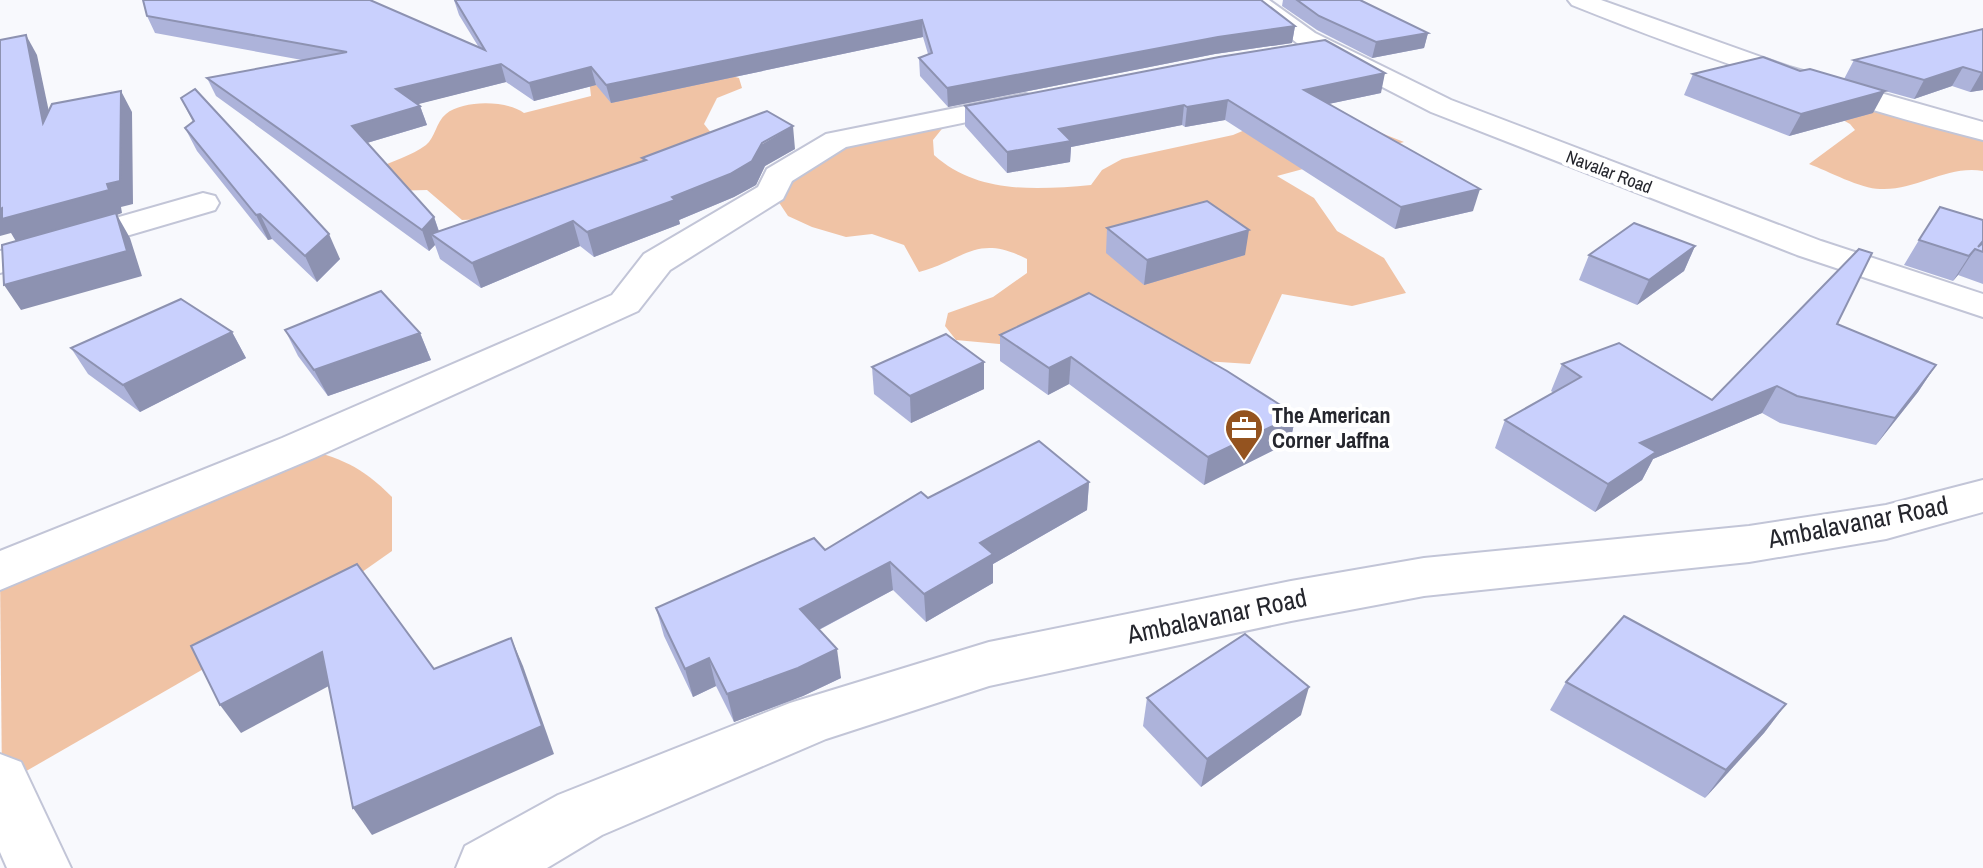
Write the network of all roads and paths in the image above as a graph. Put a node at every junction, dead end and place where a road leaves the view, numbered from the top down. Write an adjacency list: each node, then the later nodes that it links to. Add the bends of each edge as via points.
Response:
1 (1254, 0): 3 (street, Navalar Road)
2 (1580, 0): 6 (street, via 1779,73)
3 (1329, 48): 4 (street); 9 (street, Navalar Road, via 1441,106 1571,158 1809,248)
4 (1269, 56)
5 (1052, 97): 11 (street, via 837,140 778,176 772,192 657,262 625,303 298,448)
6 (1983, 131)
7 (203, 203): 8 (street)
8 (0, 262)
9 (1983, 306)
10 (1983, 496): 14 (street, Ambalavanar Road, via 1886,522 1749,544 1424,577 989,664 810,720 580,815)
11 (0, 571)
12 (0, 781): 13 (street)
13 (39, 868)
14 (488, 868)

